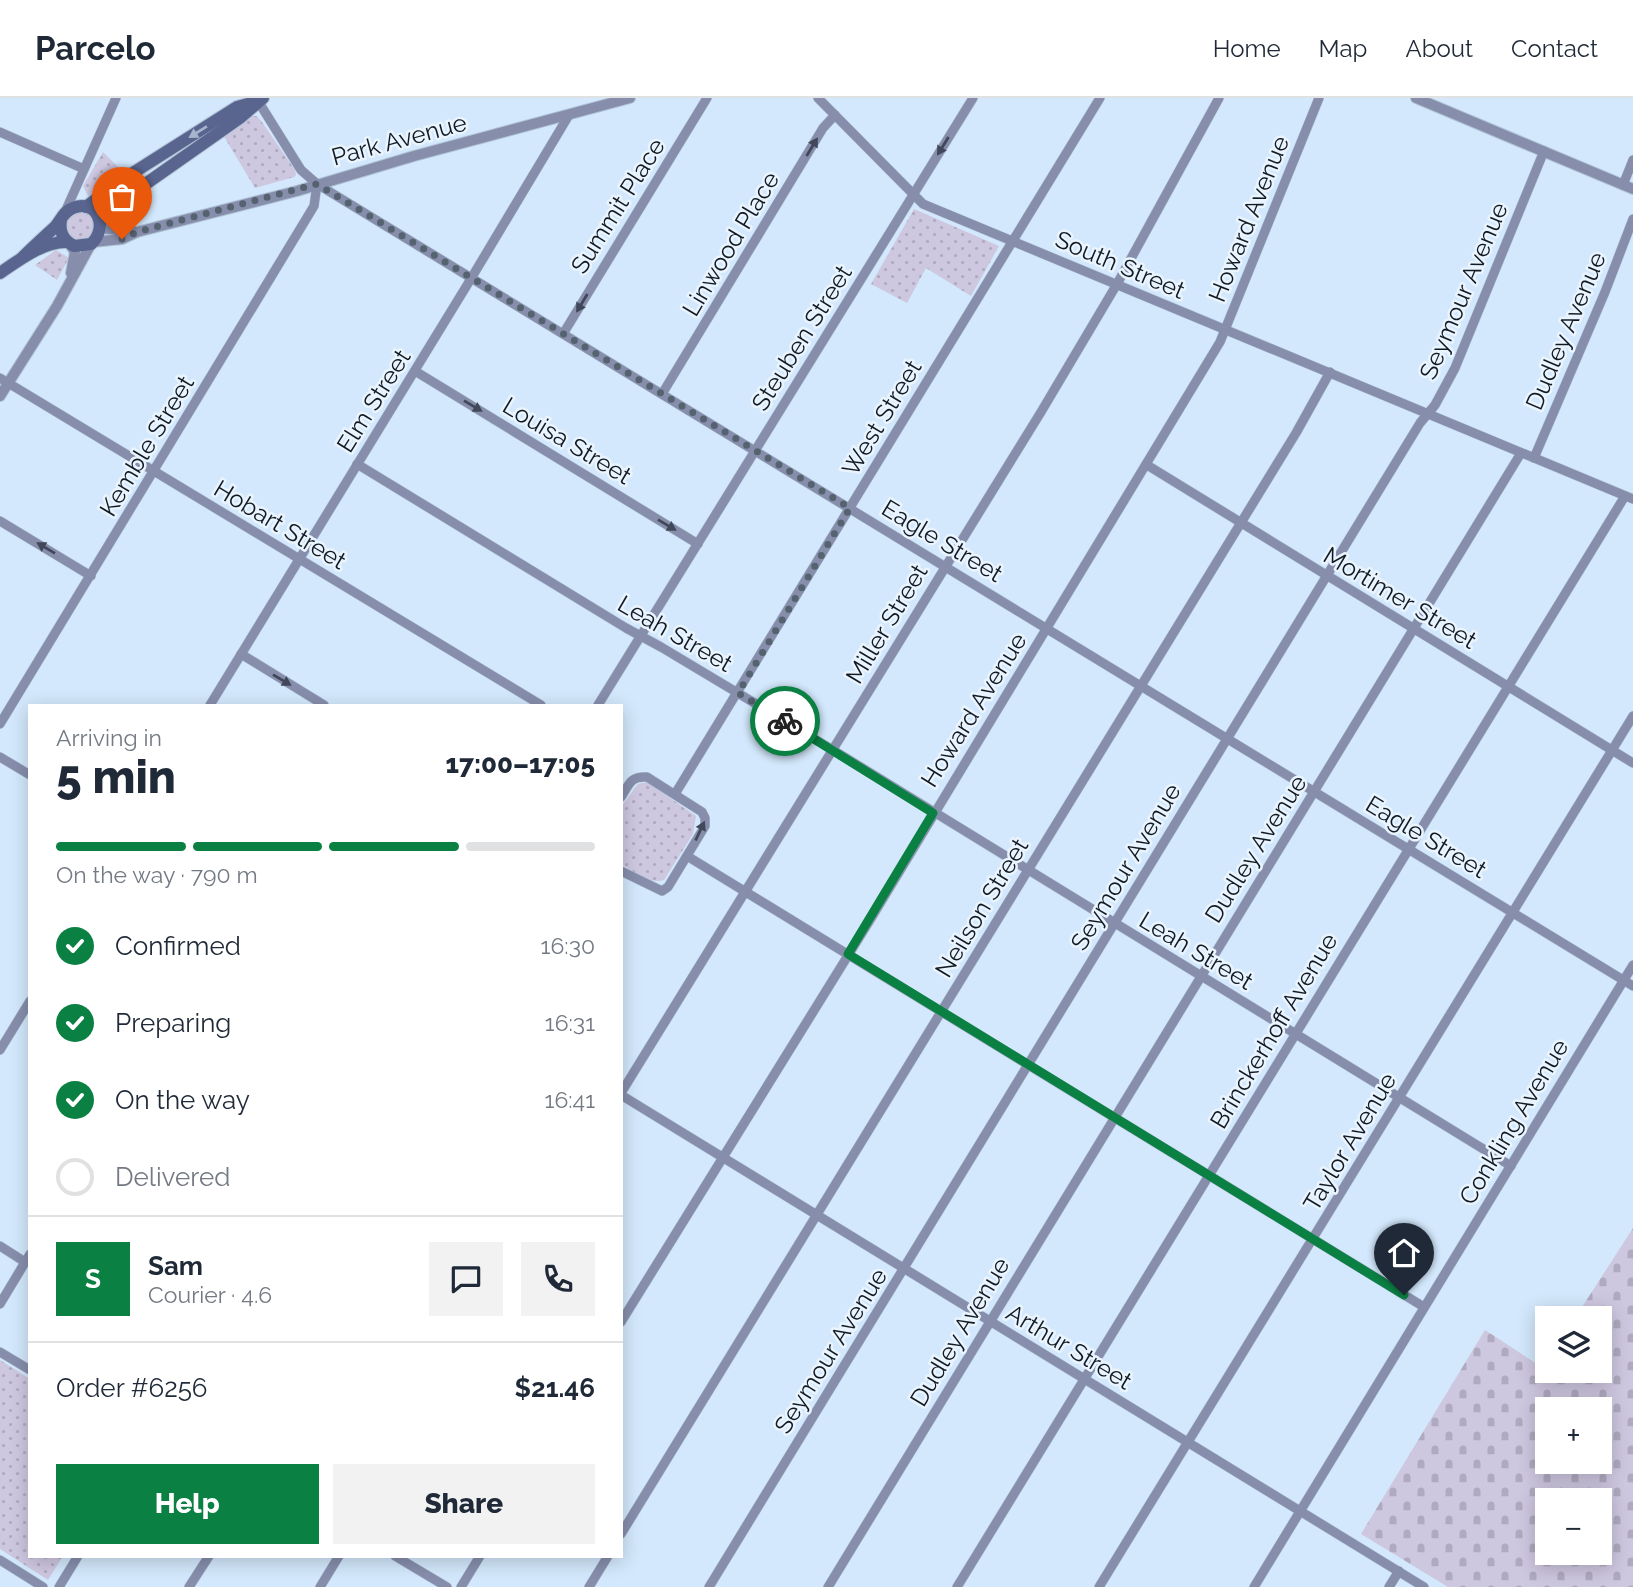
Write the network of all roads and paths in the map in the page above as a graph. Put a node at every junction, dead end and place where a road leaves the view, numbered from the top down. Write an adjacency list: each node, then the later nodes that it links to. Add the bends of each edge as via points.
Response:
1 (116, 98): 17 (street)
2 (630, 98): 11 (street, Park Avenue)
3 (707, 98): 36 (street, Summit Place, one-way to 36)
4 (818, 98): 13 (street, South Street)
5 (973, 98): 21 (street, Steuben Street, one-way to 21)
6 (1100, 98): 27 (street, West Street)
7 (1219, 98): 33 (street, Miller Street)
8 (1319, 98): 35 (street, Howard Avenue)
9 (1422, 99): 15 (street)
10 (261, 100): 18 (street, Eagle Street, via 301,170); 22 (main road, one-way to 22, via 237,107); 25 (main road, via 117,204)
11 (597, 102): 12 (street, Park Avenue)
12 (569, 115): 18 (street, Park Avenue); 32 (street, Elm Street)
13 (835, 115): 21 (street, South Street); 40 (street, Linwood Place, one-way to 13)
14 (0, 132): 17 (street)
15 (1544, 151): 20 (street); 42 (street, Seymour Avenue, via 1455,368)
16 (1633, 160): 20 (street)
17 (84, 169): 19 (street)
18 (317, 184): 26 (street, Park Avenue); 32 (street, Eagle Street); 48 (street, Kemble Street, via 314,206)
19 (76, 187): 22 (street, via 78,201); 23 (street)
20 (1628, 187)
21 (913, 194): 27 (street, South Street, via 923,204); 43 (street, Steuben Street)
22 (84, 206): 23 (main road, via 69,209); 25 (main road, via 95,212)
23 (63, 217): 28 (main road, via 61,232); 30 (main road)
24 (1633, 219): 45 (street, Dudley Avenue)
25 (100, 225): 26 (street, Park Avenue); 29 (main road)
26 (137, 232): 29 (street, Park Avenue)
27 (1013, 241): 33 (street, South Street); 50 (street, West Street)
28 (68, 242): 29 (main road, via 80,247); 30 (main road, via 58,241); 34 (street, via 75,252)
29 (92, 243): 34 (street)
30 (23, 257): 31 (main road)
31 (0, 273)
32 (472, 277): 36 (street, Eagle Street); 37 (street, Elm Street)
33 (1116, 284): 35 (street, South Street); 55 (street, Miller Street)
34 (67, 288): 39 (street)
35 (1225, 330): 38 (street, South Street); 47 (street, Howard Avenue)
36 (563, 334): 40 (street, Eagle Street)
37 (415, 370): 46 (street, Elm Street); 53 (street, Louisa Street, one-way to 53)
38 (1329, 372): 42 (street, South Street); 52 (street, Neilson Street)
39 (4, 381): 41 (street); 48 (street, Hobart Street)
40 (662, 394): 43 (street, Eagle Street)
41 (0, 396)
42 (1428, 413): 44 (street, South Street); 57 (street, Seymour Avenue)
43 (755, 450): 50 (street, Eagle Street); 53 (street, Steuben Street)
44 (1521, 453): 45 (street, South Street); 59 (street, Dudley Avenue)
45 (1534, 458): 49 (street, South Street)
46 (357, 464): 54 (street, Elm Street); 60 (street, Leah Street)
47 (1147, 465): 52 (street, Mortimer Street); 58 (street, Howard Avenue)
48 (153, 471): 54 (street, Hobart Street); 56 (street, Kemble Street)
49 (1629, 498): 63 (street, Brinckerhoff Avenue)
50 (850, 508): 55 (street, Eagle Street); 64 (street, West Street)
51 (0, 521): 56 (street, one-way to 51)
52 (1240, 523): 57 (street, Mortimer Street); 62 (street, Neilson Street)
53 (698, 544): 60 (street, Steuben Street)
54 (299, 559): 61 (street, Elm Street); 67 (street, Hobart Street)
55 (945, 566): 58 (street, Eagle Street); 72 (street, Miller Street)
56 (91, 576): 70 (street, Kemble Street)
57 (1326, 576): 59 (street, Mortimer Street); 71 (street, Seymour Avenue)
58 (1048, 628): 62 (street, Eagle Street); 80 (street, Howard Avenue)
59 (1413, 629): 63 (street, Mortimer Street); 77 (street, Dudley Avenue)
60 (640, 636): 64 (street, Leah Street); 68 (street, Steuben Street)
61 (241, 654): 65 (street, Elm Street); 66 (street, one-way to 66)
62 (1141, 686): 71 (street, Eagle Street); 83 (street, Neilson Street)
63 (1507, 687): 73 (street, Mortimer Street); 81 (street, Brinckerhoff Avenue)
64 (738, 693): 72 (street, Leah Street); 79 (street, West Street)
65 (211, 704)
66 (322, 704)
67 (539, 704)
68 (599, 704)
69 (1633, 716): 73 (street, Taylor Avenue)
70 (0, 724)
71 (1228, 738): 77 (street, Eagle Street); 87 (street, Seymour Avenue)
72 (832, 750): 80 (street, Leah Street); 85 (street, Miller Street)
73 (1612, 750): 75 (street, Mortimer Street); 86 (street, Taylor Avenue)
74 (0, 757): 76 (street)
75 (1633, 763)
76 (28, 774)
77 (1314, 791): 81 (street, Eagle Street); 90 (street, Dudley Avenue)
78 (623, 794): 79 (street, via 637,776)
79 (675, 794): 82 (street, one-way to 79, via 705,818)
80 (933, 813): 83 (street, Leah Street); 88 (street, Howard Avenue)
81 (1408, 849): 86 (street, Eagle Street); 95 (street, Brinckerhoff Avenue)
82 (687, 856): 84 (street, via 662,891); 85 (street)
83 (1028, 871): 87 (street, Leah Street); 94 (street, Neilson Street)
84 (623, 876)
85 (745, 892): 88 (street); 98 (street, Miller Street)
86 (1513, 912): 91 (street, Eagle Street); 100 (street, Taylor Avenue)
87 (1115, 924): 90 (street, Leah Street); 97 (street, Seymour Avenue)
88 (848, 954): 94 (street); 102 (street, Howard Avenue)
89 (1633, 965): 91 (street, Conkling Avenue)
90 (1201, 976): 95 (street, Leah Street); 101 (street, Dudley Avenue)
91 (1624, 980): 92 (street, Eagle Street); 103 (street, Conkling Avenue)
92 (1633, 986)
93 (28, 1005): 96 (street)
94 (942, 1012): 97 (street); 105 (street, Neilson Street)
95 (1295, 1033): 100 (street, Leah Street); 104 (street, Brinckerhoff Avenue)
96 (0, 1050)
97 (1028, 1065): 101 (street); 109 (street, Seymour Avenue)
98 (623, 1091)
99 (623, 1095): 102 (street, Arthur Street)
100 (1399, 1098): 103 (street, Leah Street); 106 (street, Taylor Avenue)
101 (1114, 1117): 104 (street); 113 (street, Dudley Avenue)
102 (724, 1157): 105 (street, Arthur Street); 112 (street, Howard Avenue)
103 (1511, 1166): 111 (street, Conkling Avenue)
104 (1209, 1175): 106 (street); 116 (street, Brinckerhoff Avenue)
105 (816, 1214): 109 (street, Arthur Street); 119 (street, Neilson Street)
106 (1312, 1240): 111 (street); 117 (street, Taylor Avenue)
107 (0, 1247): 108 (street)
108 (27, 1258): 110 (street)
109 (904, 1268): 113 (street, Arthur Street); 135 (street, Seymour Avenue)
110 (0, 1304)
111 (1424, 1307): 118 (street, Conkling Avenue)
112 (623, 1319)
113 (990, 1321): 116 (street, Arthur Street); 136 (street, Dudley Avenue)
114 (0, 1352): 115 (street)
115 (28, 1369)
116 (1083, 1378): 117 (street, Arthur Street); 137 (street, Brinckerhoff Avenue)
117 (1189, 1443): 118 (street, Arthur Street); 138 (street, Taylor Avenue)
118 (1299, 1510): 127 (street, Arthur Street); 139 (street, Conkling Avenue)
119 (623, 1531)
120 (77, 1558): 129 (street)
121 (208, 1558): 130 (street)
122 (338, 1558): 131 (street)
123 (399, 1558): 132 (street)
124 (479, 1558): 133 (street)
125 (607, 1558): 134 (street)
126 (0, 1560): 128 (street)
127 (1399, 1571): 140 (street); 141 (street, Arthur Street)
128 (43, 1587)
129 (59, 1587)
130 (189, 1587)
131 (320, 1587)
132 (447, 1587)
133 (461, 1587)
134 (589, 1587)
135 (709, 1587)
136 (828, 1587)
137 (957, 1587)
138 (1099, 1587)
139 (1254, 1587)
140 (1389, 1587)
141 (1424, 1587)

